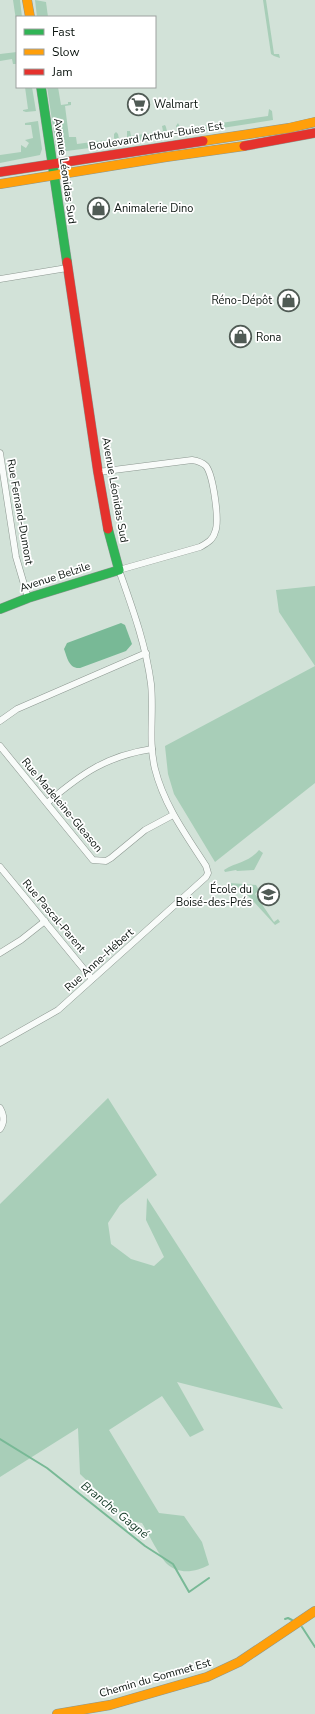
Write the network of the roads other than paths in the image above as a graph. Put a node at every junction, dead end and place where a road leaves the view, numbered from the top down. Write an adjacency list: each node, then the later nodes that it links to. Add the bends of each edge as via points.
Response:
1 (28, 0): 2 (street)
2 (30, 16)
3 (41, 88): 6 (street, Avenue Léonidas Sud)
4 (315, 122): 6 (street, Boulevard Arthur-Buies Est)
5 (315, 134): 8 (street, Boulevard Arthur-Buies Est)
6 (52, 163): 7 (street, Boulevard Arthur-Buies Est); 8 (street, Avenue Léonidas Sud)
7 (0, 172)
8 (54, 175): 9 (street, Boulevard Arthur-Buies Est); 10 (street, Avenue Léonidas Sud)
9 (0, 184)
10 (67, 268): 11 (street); 13 (street, Avenue Léonidas Sud)
11 (0, 280)
12 (0, 453): 15 (street, Rue Fernand-Dumont, via 16,557)
13 (98, 472): 14 (street, Avenue Léonidas Sud, via 110,538); 14 (street, via 192,460 207,467 210,475 218,524 209,542 200,547)
14 (119, 570): 15 (street, Avenue Belzile); 17 (street, Avenue Léonidas Sud)
15 (28, 598): 16 (street, Avenue Belzile)
16 (0, 610)
17 (146, 653): 18 (street, via 22,707); 20 (street, Avenue Léonidas Sud, via 151,686)
18 (0, 721)
19 (0, 746): 21 (street, Rue Madeleine-Gleason)
20 (152, 749): 21 (street, via 122,755 93,768); 22 (street, Avenue Léonidas Sud, via 160,786)
21 (47, 803): 22 (street, Rue Madeleine-Gleason, via 93,860 99,862 112,858 145,830)
22 (173, 815): 24 (street, Avenue Léonidas Sud, via 206,866 207,874)
23 (0, 867): 25 (street, Rue Pascal-Parent)
24 (202, 881): 27 (street, Rue Anne-Hébert)
25 (45, 921): 26 (street); 27 (street, Rue Pascal-Parent)
26 (0, 953)
27 (92, 978): 28 (street, Rue Anne-Hébert, via 58,1010)
28 (0, 1043)
29 (0, 1108): 30 (street, via 4,1121)
30 (0, 1129)
31 (315, 1611): 32 (street, Chemin du Sommet Est, via 239,1662 207,1677 110,1705)
32 (57, 1714)

